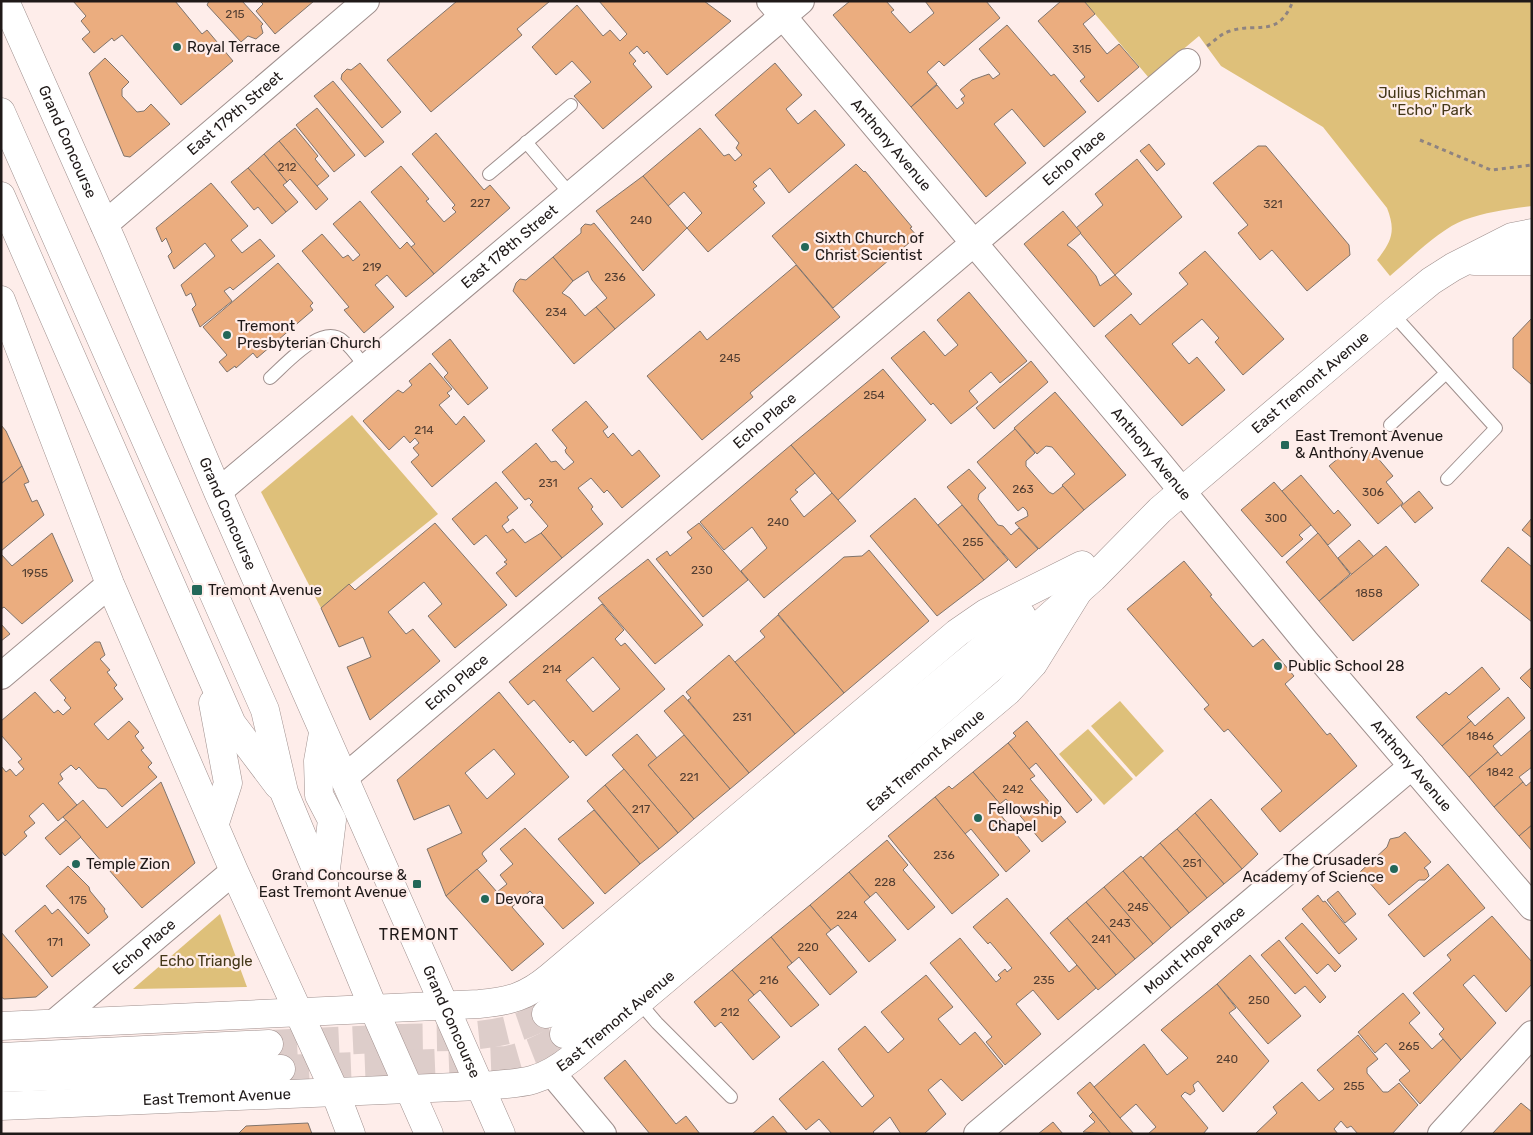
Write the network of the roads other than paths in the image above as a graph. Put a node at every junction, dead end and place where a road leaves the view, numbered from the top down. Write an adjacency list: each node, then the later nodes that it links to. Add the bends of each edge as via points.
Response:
1 (366, 1): 11 (street, East 179th Street)
2 (5, 2): 11 (main road, Grand Concourse)
3 (785, 6): 9 (street, East 178th Street); 13 (street, Anthony Avenue)
4 (1187, 62): 13 (street, Echo Place)
5 (571, 105): 7 (lane)
6 (1, 112): 32 (main road, via 266,710)
7 (526, 142): 8 (lane); 9 (lane)
8 (489, 174)
9 (571, 194): 18 (street, East 178th Street)
10 (1, 196): 27 (main road)
11 (104, 224): 24 (main road, Grand Concourse)
12 (1532, 233): 15 (main road, East Tremont Avenue, via 1512,237)
13 (974, 243): 23 (street, Anthony Avenue); 31 (street, Echo Place)
14 (1532, 261): 15 (main road, East Tremont Avenue)
15 (1465, 262): 17 (main road, East Tremont Avenue, via 1431,281)
16 (2, 306): 26 (main road)
17 (1392, 313): 19 (lane); 23 (main road, East Tremont Avenue)
18 (366, 368): 20 (lane, via 342,340 328,335 314,340); 24 (street, East 178th Street)
19 (1446, 373): 21 (lane); 22 (lane, via 1496,428)
20 (270, 378)
21 (1390, 425)
22 (1447, 479)
23 (1181, 491): 25 (main road, East Tremont Avenue); 30 (street, Anthony Avenue)
24 (218, 492): 29 (main road, Grand Concourse)
25 (1081, 578): 37 (main road, East Tremont Avenue, via 1033,664 1008,691); 38 (main road, East Tremont Avenue, via 986,613 957,633 539,986 504,1002); 41 (main road, East Tremont Avenue, via 795,803); 44 (main road, East Tremont Avenue, via 813,822)
26 (110, 584): 28 (street); 33 (main road)
27 (206, 665): 32 (main road, via 232,724); 33 (main road, via 228,783)
28 (1, 676)
29 (323, 732): 31 (main road, Grand Concourse); 35 (main road, via 318,760 319,795 332,820)
30 (1412, 766): 36 (street, Anthony Avenue); 60 (street, Mount Hope Place)
31 (344, 778): 38 (main road, Grand Concourse)
32 (284, 792): 35 (main road)
33 (215, 822): 34 (main road)
34 (234, 871): 40 (main road); 42 (street, Echo Place)
35 (324, 885): 39 (main road)
36 (1532, 907)
37 (640, 1002): 49 (main road, East Tremont Avenue); 54 (lane)
38 (444, 1005): 39 (main road, East Tremont Avenue); 51 (main road, Grand Concourse)
39 (373, 1007): 40 (main road, East Tremont Avenue); 52 (main road)
40 (300, 1013): 42 (main road, East Tremont Avenue); 53 (main road)
41 (546, 1014)
42 (54, 1023): 43 (main road, East Tremont Avenue)
43 (1, 1026)
44 (564, 1034)
45 (1532, 1034): 61 (street)
46 (269, 1044): 47 (main road)
47 (1, 1056)
48 (281, 1069): 50 (main road, East Tremont Avenue)
49 (552, 1072): 51 (main road, East Tremont Avenue, via 524,1083); 59 (street)
50 (1, 1078)
51 (479, 1086): 52 (main road, East Tremont Avenue); 58 (main road, Grand Concourse)
52 (408, 1088): 53 (main road, East Tremont Avenue); 57 (main road)
53 (336, 1092): 55 (main road, East Tremont Avenue); 56 (main road)
54 (731, 1097)
55 (1, 1106)
56 (351, 1134)
57 (429, 1134)
58 (500, 1134)
59 (603, 1134)
60 (977, 1134)
61 (1440, 1134)

